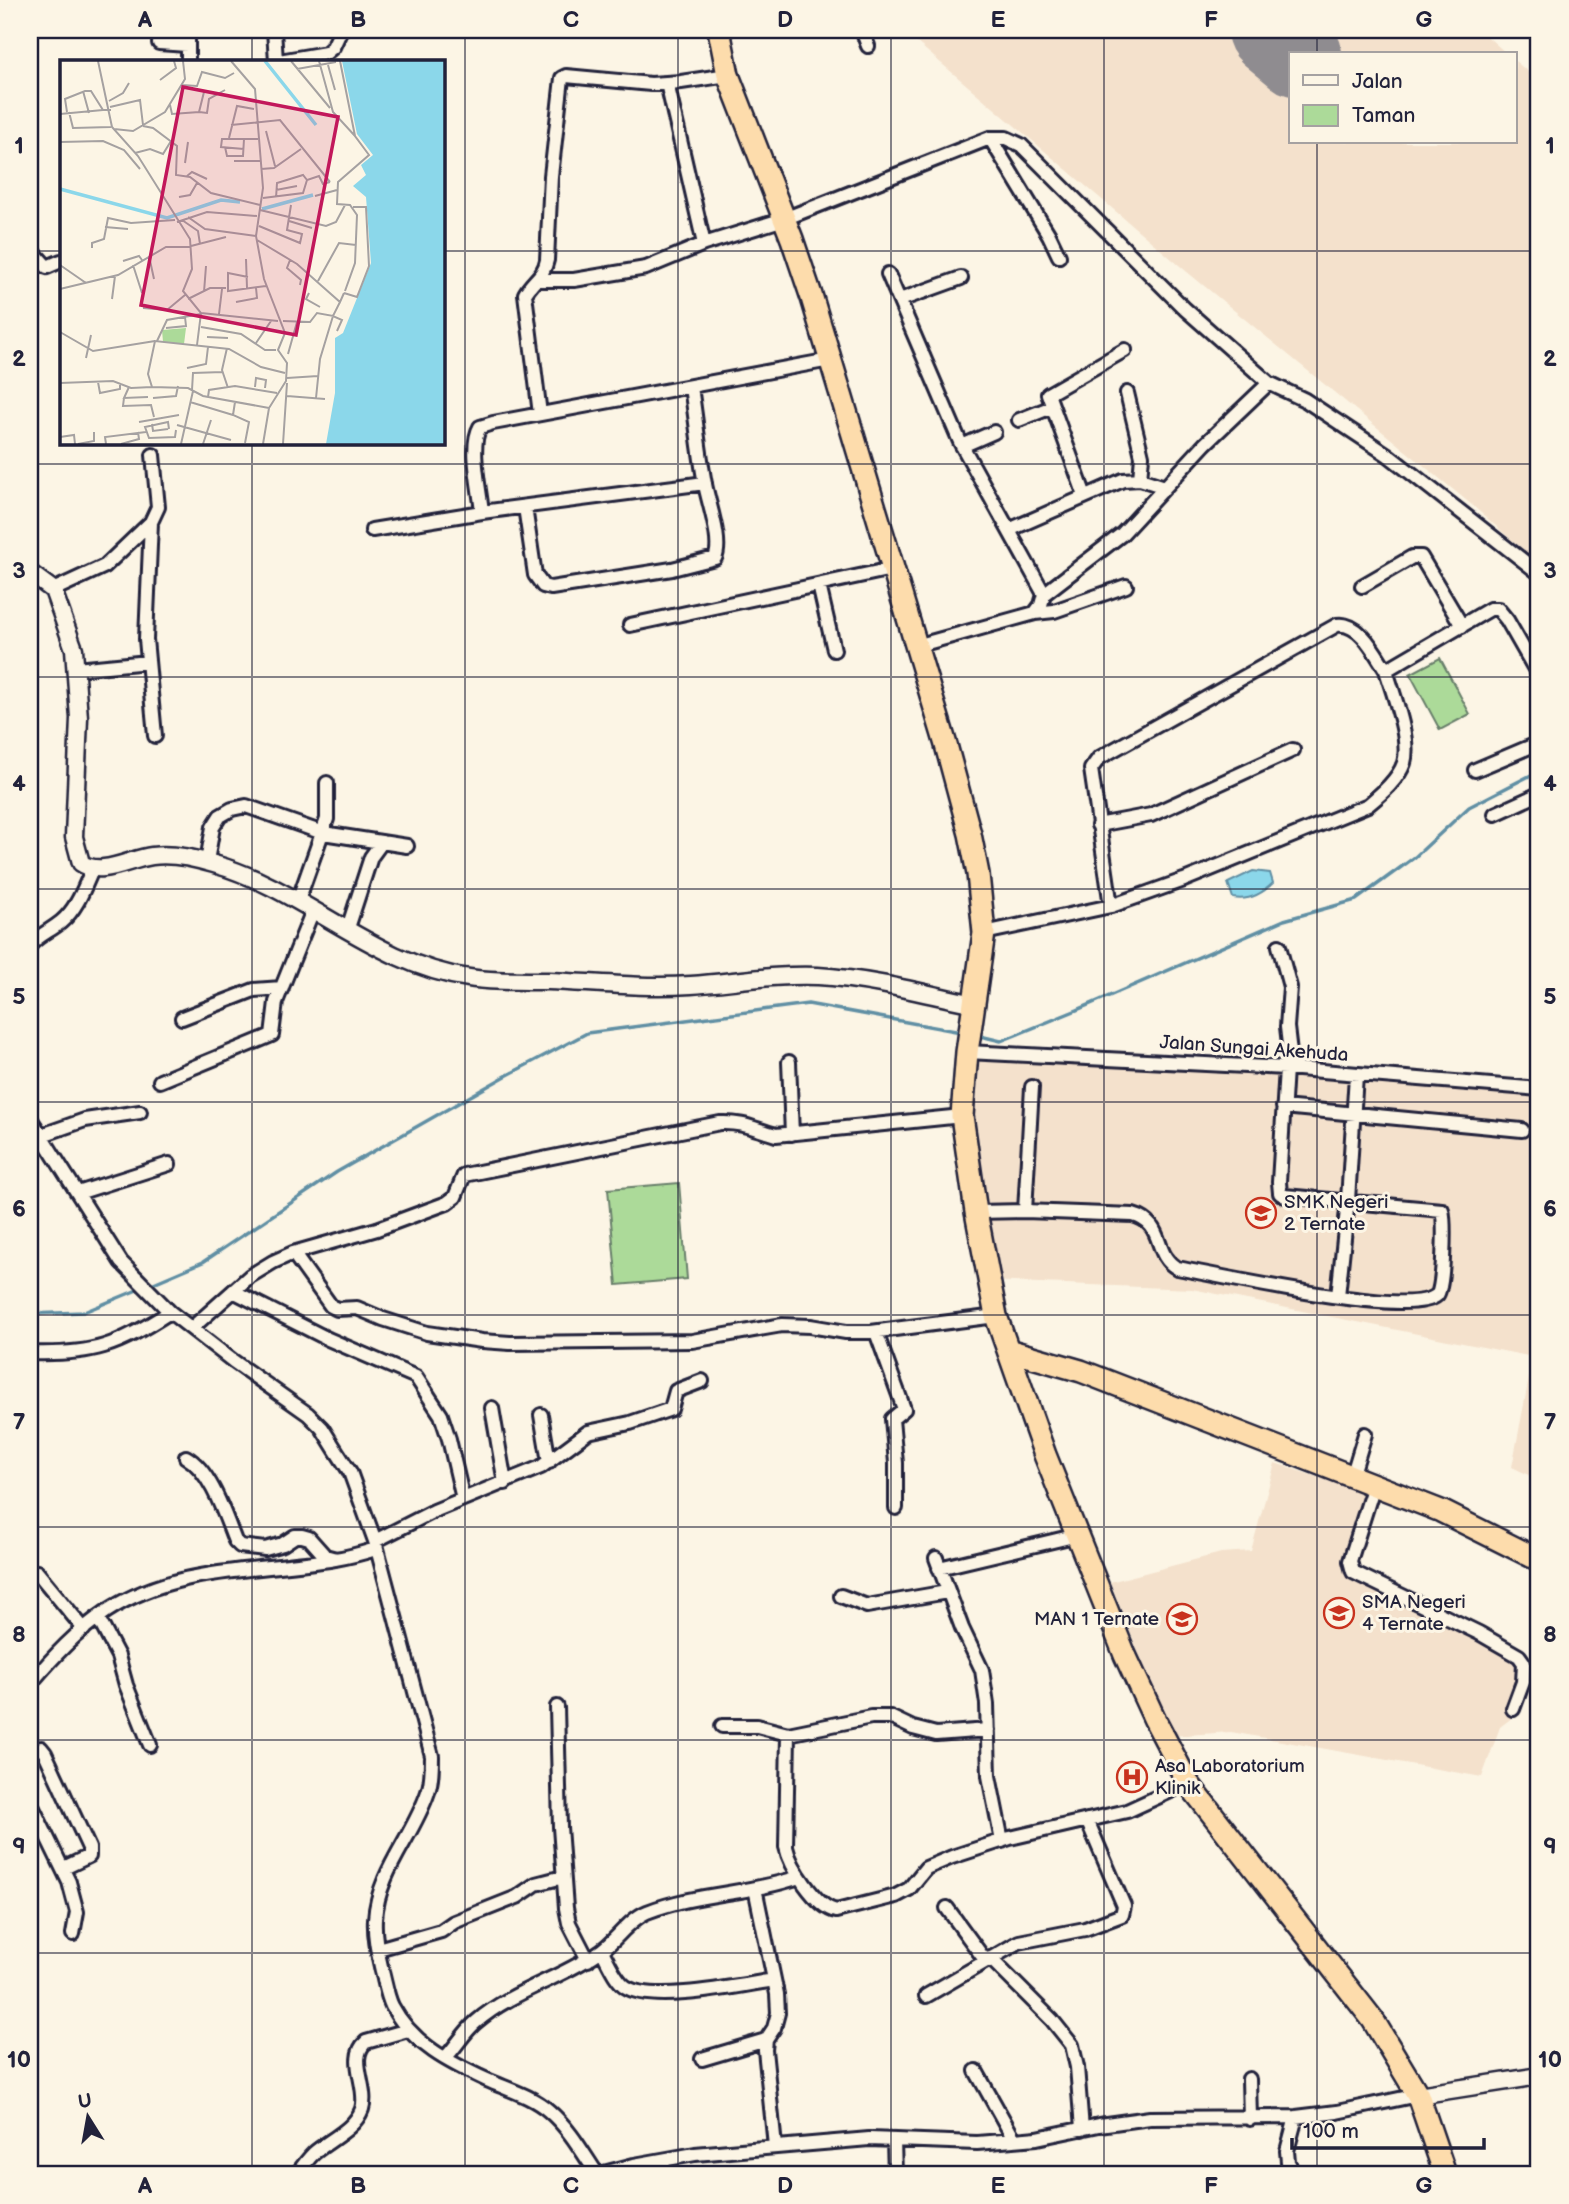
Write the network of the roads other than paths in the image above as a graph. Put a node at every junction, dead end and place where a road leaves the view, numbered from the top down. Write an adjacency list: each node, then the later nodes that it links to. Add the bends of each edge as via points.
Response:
1 (188, 30): 7 (street)
2 (274, 30): 10 (street)
3 (341, 30): 11 (street, via 326,53)
4 (719, 30): 12 (highway)
5 (862, 30): 8 (street)
6 (159, 43): 7 (street)
7 (187, 45): 9 (street)
8 (868, 46)
9 (188, 60)
10 (277, 60)
11 (283, 60)
12 (728, 75): 13 (street); 15 (highway)
13 (667, 83): 16 (street); 22 (street, via 562,78 547,260)
14 (990, 138): 15 (street); 18 (street); 26 (street, via 1006,138 1021,145 1185,309)
15 (784, 219): 16 (street); 25 (highway)
16 (704, 244): 22 (street, via 633,271 574,280)
17 (30, 247): 19 (street, via 47,267)
18 (1059, 256)
19 (60, 261)
20 (888, 274): 23 (street)
21 (961, 278): 23 (street)
22 (539, 279): 30 (street, via 529,288 525,301)
23 (900, 300): 33 (street)
24 (1125, 350): 29 (street, via 1050,393)
25 (830, 360): 27 (street); 44 (highway)
26 (1269, 383): 37 (street); 46 (street, via 1305,400 1388,455)
27 (691, 387): 30 (street); 36 (street)
28 (1127, 393): 35 (street, via 1142,456)
29 (1052, 407): 31 (street); 38 (street)
30 (540, 414): 40 (street, via 480,427 476,433)
31 (1019, 420)
32 (994, 432): 33 (street)
33 (962, 446): 43 (street)
34 (153, 454): 41 (street, via 158,507)
35 (1140, 480): 37 (street); 38 (street, via 1123,480)
36 (705, 484): 39 (street); 39 (street, via 717,542 715,558 565,587 543,586 535,575)
37 (1165, 487): 51 (street, via 1122,534)
38 (1085, 496): 43 (street)
39 (525, 507): 40 (street)
40 (482, 512): 42 (street)
41 (151, 522): 50 (street, via 105,566); 57 (street)
42 (372, 530)
43 (1009, 530): 51 (street)
44 (892, 569): 47 (street); 55 (highway)
45 (30, 573): 50 (street)
46 (1539, 573)
47 (818, 585): 53 (street); 56 (street)
48 (1126, 586): 52 (street)
49 (1362, 586): 54 (street, via 1412,556 1422,557)
50 (52, 590): 58 (street, via 74,649)
51 (1044, 594): 52 (street)
52 (1035, 613): 55 (street)
53 (630, 625)
54 (1462, 626): 59 (street); 60 (street, via 1498,609)
55 (916, 646): 78 (highway, via 970,834)
56 (834, 650)
57 (148, 662): 58 (street); 61 (street)
58 (76, 669): 73 (street, via 79,718 74,837 81,863)
59 (1386, 670): 68 (street, via 1360,633 1344,624 1328,629 1098,758 1091,769); 75 (street, via 1405,753 1403,765 1380,795 1368,805 1322,824)
60 (1539, 676)
61 (155, 736)
62 (1539, 743): 64 (street)
63 (1293, 750): 68 (street, via 1151,815)
64 (1475, 770)
65 (327, 783): 69 (street)
66 (1539, 794): 67 (street)
67 (1495, 814)
68 (1098, 825): 75 (street)
69 (323, 833): 70 (street); 72 (street, via 246,806 232,809 213,827); 74 (street)
70 (382, 842): 71 (street); 77 (street, via 371,857)
71 (407, 846)
72 (207, 861): 73 (street, via 152,856); 74 (street)
73 (92, 870): 79 (street, via 64,920)
74 (298, 901): 76 (street)
75 (1111, 906): 78 (street)
76 (313, 909): 77 (street); 81 (street)
77 (348, 929): 82 (street, via 394,956 469,978 607,986 818,976 885,985)
78 (984, 933): 82 (highway)
79 (30, 945)
80 (1279, 946): 86 (street, via 1290,987)
81 (282, 988): 83 (street, via 254,990); 88 (street, via 272,1035)
82 (974, 1007): 84 (highway)
83 (181, 1018)
84 (967, 1049): 86 (street, Jalan Sungai Akehuda); 94 (highway)
85 (789, 1062): 97 (street)
86 (1286, 1068): 87 (street, Jalan Sungai Akehuda); 91 (street)
87 (1356, 1074): 90 (street, Jalan Sungai Akehuda); 93 (street)
88 (160, 1081)
89 (1032, 1087): 102 (street)
90 (1539, 1089)
91 (1283, 1107): 93 (street); 101 (street, via 1280,1193)
92 (140, 1112): 98 (street, via 101,1117)
93 (1353, 1114): 96 (street); 101 (street)
94 (962, 1116): 97 (street); 103 (highway)
95 (30, 1118): 98 (street)
96 (1522, 1130)
97 (792, 1134): 104 (street, via 776,1136 752,1125 720,1123 464,1175 456,1197 447,1203)
98 (42, 1135): 100 (street)
99 (169, 1164): 100 (street)
100 (78, 1193): 107 (street, via 121,1262)
101 (1348, 1200): 106 (street); 106 (street, via 1442,1210 1440,1289 1427,1300 1414,1302)
102 (1025, 1210): 103 (street); 106 (street, via 1144,1218 1153,1227 1162,1254 1177,1268)
103 (976, 1212): 108 (highway)
104 (293, 1253): 105 (street, via 250,1276); 110 (street, via 331,1307 357,1308 427,1333 482,1341 692,1341 782,1325)
105 (233, 1291): 109 (street); 122 (street, via 416,1377 441,1415)
106 (1338, 1296)
107 (166, 1307): 109 (street); 112 (street, via 135,1334 95,1350)
108 (996, 1316): 110 (street); 111 (highway)
109 (192, 1327): 125 (street, via 322,1428 350,1472)
110 (876, 1332): 123 (street, via 904,1409 892,1419)
111 (1008, 1350): 119 (highway, via 1081,1371); 124 (highway)
112 (30, 1354)
113 (702, 1381): 118 (street, via 676,1391 671,1409 588,1432)
114 (492, 1408): 120 (street)
115 (541, 1415): 118 (street)
116 (1365, 1434): 119 (street)
117 (186, 1457): 126 (street, via 195,1462 218,1496 240,1546 265,1549 302,1536 325,1556)
118 (549, 1462): 120 (street)
119 (1352, 1477): 121 (highway)
120 (505, 1483): 122 (street)
121 (1374, 1485): 127 (highway, via 1441,1511); 135 (street, via 1350,1561 1353,1572 1519,1656 1524,1664 1523,1682)
122 (463, 1499): 125 (street)
123 (896, 1508)
124 (1078, 1535): 129 (street, via 937,1563); 141 (highway, via 1125,1655)
125 (375, 1545): 126 (street); 151 (street, via 432,1756 428,1791 378,1894)
126 (336, 1559): 131 (street, via 175,1581 135,1596)
127 (1539, 1560)
128 (37, 1572): 132 (street)
129 (947, 1592): 130 (street, via 867,1606); 137 (street, via 982,1670)
130 (841, 1597)
131 (98, 1618): 132 (street); 139 (street, via 118,1656)
132 (84, 1629): 133 (street)
133 (30, 1684)
134 (557, 1707): 146 (street)
135 (1513, 1709)
136 (722, 1726): 138 (street)
137 (988, 1730): 138 (street, via 936,1734 890,1717 871,1717); 144 (street, via 989,1776)
138 (788, 1734): 147 (street, via 785,1836 788,1857)
139 (150, 1745)
140 (30, 1751): 145 (street, via 41,1748 45,1753 89,1848 89,1856)
141 (1188, 1783): 143 (street, via 1127,1811); 164 (highway, via 1373,2020)
142 (30, 1802): 145 (street)
143 (1087, 1820): 144 (street); 153 (street, via 1124,1906 1122,1915 1085,1929 1019,1942)
144 (1002, 1840): 147 (street, via 934,1864 896,1896 847,1910 828,1909)
145 (64, 1868): 150 (street, via 77,1912)
146 (563, 1877): 151 (street, via 536,1884 517,1898 441,1931); 154 (street, via 569,1923)
147 (799, 1877): 148 (street)
148 (755, 1888): 152 (street, via 644,1913); 155 (street)
149 (947, 1908): 153 (street)
150 (73, 1934)
151 (378, 1949): 157 (street, via 391,2004)
152 (602, 1951): 154 (street); 155 (street, via 620,1981 638,1991 698,1993)
153 (988, 1959): 156 (street); 167 (street, via 1072,2045)
154 (588, 1960): 159 (street, via 492,2010)
155 (774, 1980): 158 (street, via 778,2013)
156 (926, 1996)
157 (408, 2030): 159 (street); 171 (street, via 361,2046 357,2059 362,2108)
158 (766, 2040): 160 (street); 170 (street)
159 (444, 2058): 172 (street, via 549,2111)
160 (702, 2059)
161 (976, 2071): 168 (street)
162 (1539, 2076): 164 (street)
163 (1249, 2079): 166 (street)
164 (1418, 2095): 165 (street); 175 (highway)
165 (1296, 2117): 166 (street); 174 (street, via 1287,2151)
166 (1250, 2119): 167 (street, via 1150,2118)
167 (1082, 2129): 168 (street)
168 (1014, 2139): 169 (street)
169 (894, 2142): 170 (street, via 869,2139); 173 (street)
170 (775, 2146): 172 (street, via 680,2156)
171 (297, 2174)
172 (598, 2174)
173 (895, 2174)
174 (1294, 2174)
175 (1445, 2174)

